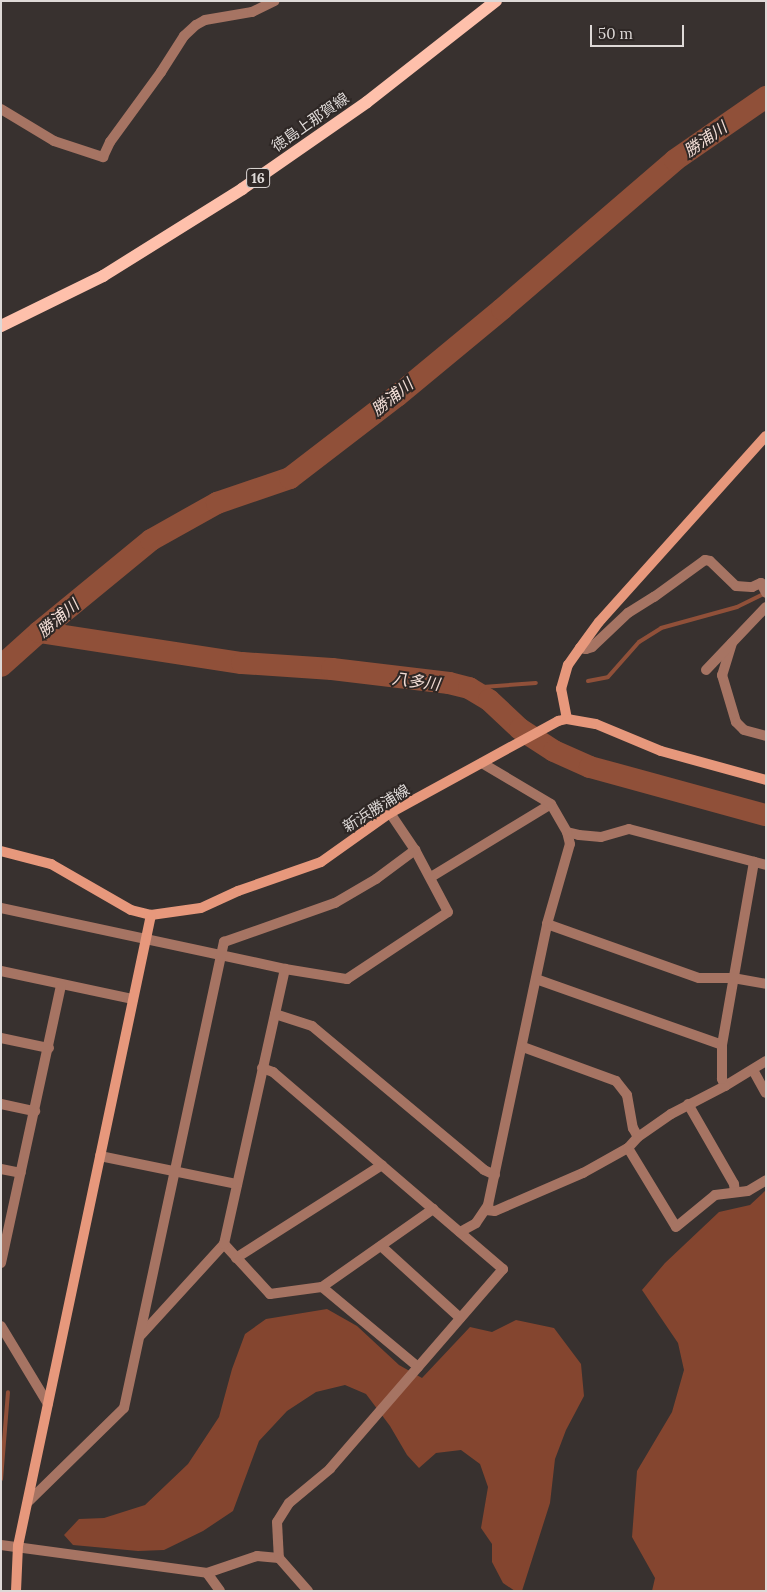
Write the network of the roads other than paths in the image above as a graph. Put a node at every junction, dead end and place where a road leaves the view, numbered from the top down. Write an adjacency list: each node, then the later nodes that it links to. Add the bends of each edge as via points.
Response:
1 (275, 1): 3 (street, via 252,12 196,24 184,36 102,157 54,141)
2 (496, 1): 4 (main road, 徳島上那賀線 / 16, via 367,102 242,189 103,276)
3 (1, 109)
4 (1, 326)
5 (766, 436): 9 (street, via 599,622)
6 (764, 586): 9 (street, via 736,586 705,560 647,598 592,648)
7 (766, 607): 8 (street)
8 (732, 643): 10 (street); 12 (street, via 722,675 736,722 744,730)
9 (580, 648): 11 (street, via 568,665 561,688)
10 (706, 670)
11 (562, 720): 13 (street, 新浜勝浦線); 14 (street, via 596,724 661,751)
12 (766, 736)
13 (486, 761): 15 (street); 16 (street, 新浜勝浦線)
14 (766, 780)
15 (551, 804): 17 (street); 22 (street)
16 (390, 814): 18 (street); 24 (street, 新浜勝浦線, via 321,862 238,891 201,908)
17 (566, 832): 20 (street, via 601,836 629,829); 25 (street, via 570,844)
18 (415, 850): 22 (street); 27 (street, via 376,879 335,903 224,942)
19 (1, 851): 24 (street, 新浜勝浦線, via 51,864 131,910)
20 (754, 862): 21 (street); 30 (street)
21 (766, 865)
22 (431, 877): 28 (street, via 448,912 347,979)
23 (1, 908): 26 (street)
24 (151, 915): 26 (street)
25 (547, 924): 30 (street, via 699,978); 31 (street)
26 (146, 938): 27 (street); 34 (street)
27 (221, 954): 28 (street); 53 (street)
28 (284, 969): 35 (street)
29 (1, 971): 33 (street)
30 (733, 978): 32 (street); 37 (street)
31 (536, 979): 37 (street); 38 (street)
32 (766, 984)
33 (61, 985): 34 (street); 39 (street)
34 (133, 999): 50 (street)
35 (274, 1014): 41 (street); 55 (street, via 312,1026 484,1170)
36 (1, 1038): 39 (street)
37 (722, 1045): 43 (street)
38 (523, 1047): 48 (street, via 616,1081 627,1095 633,1128); 55 (street)
39 (49, 1048): 47 (street)
40 (766, 1061): 42 (street)
41 (262, 1068): 51 (street, via 273,1072); 57 (street)
42 (752, 1070): 43 (street); 44 (street)
43 (725, 1086): 46 (street)
44 (766, 1094)
45 (1, 1104): 47 (street)
46 (688, 1104): 48 (street); 58 (street)
47 (35, 1111): 54 (street)
48 (638, 1137): 49 (street)
49 (628, 1148): 58 (street, via 676,1227 715,1195); 60 (street, via 565,1181 495,1211)
50 (100, 1156): 53 (street); 71 (street)
51 (382, 1166): 59 (street); 64 (street)
52 (1, 1169): 54 (street)
53 (175, 1172): 57 (street); 69 (street)
54 (21, 1174): 65 (street)
55 (495, 1175): 60 (street)
56 (766, 1180): 58 (street, via 748,1191)
57 (237, 1184): 62 (street)
58 (736, 1192)
59 (433, 1209): 61 (street); 63 (street)
60 (486, 1210): 61 (street, via 476,1223)
61 (460, 1232): 67 (street, via 503,1269)
62 (224, 1244): 64 (street); 69 (street)
63 (380, 1246): 66 (street); 67 (street)
64 (236, 1258): 66 (street, via 270,1294)
65 (1, 1262)
66 (322, 1287): 70 (street)
67 (460, 1318): 70 (street)
68 (2, 1329): 71 (street)
69 (140, 1335): 72 (street, via 124,1408)
70 (418, 1367): 75 (street, via 330,1469 289,1503 277,1522)
71 (48, 1404): 72 (street)
72 (28, 1502): 74 (street)
73 (1, 1545): 74 (street)
74 (18, 1546): 76 (street); 77 (street)
75 (279, 1558): 76 (street, via 257,1556); 79 (street)
76 (207, 1573): 78 (street)
77 (16, 1591)
78 (220, 1591)
79 (308, 1591)

